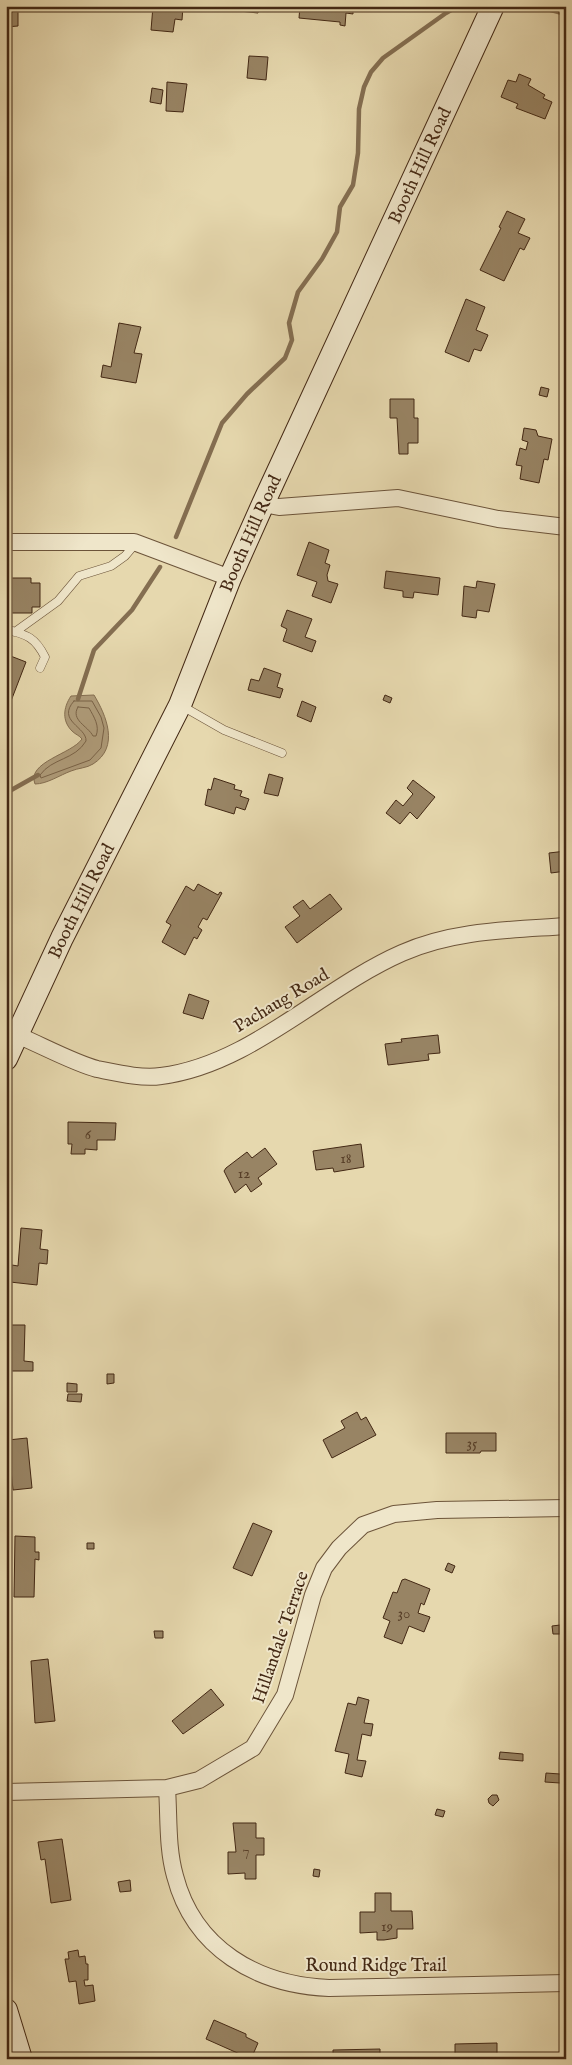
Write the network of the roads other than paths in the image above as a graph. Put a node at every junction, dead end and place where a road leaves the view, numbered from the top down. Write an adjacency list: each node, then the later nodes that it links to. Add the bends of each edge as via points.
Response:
1 (493, 6): 2 (street, Booth Hill Road)
2 (263, 504): 3 (street, via 279,507 398,498 498,519); 6 (street, Booth Hill Road)
3 (566, 528)
4 (6, 542): 5 (street)
5 (136, 543): 6 (street); 8 (lane, via 111,566 79,576 58,602)
6 (230, 578): 10 (street, Booth Hill Road)
7 (6, 629): 8 (lane)
8 (15, 632): 9 (lane, via 38,643 45,657)
9 (40, 668)
10 (180, 705): 11 (lane, via 224,730); 13 (street, Booth Hill Road)
11 (282, 753)
12 (566, 926): 13 (street, Pachaug Road, via 461,935 424,944 370,970 221,1059 159,1077 95,1068)
13 (17, 1034): 14 (street, Booth Hill Road)
14 (6, 1059)
15 (566, 1508): 16 (street, Hillandale Terrace, via 437,1510 394,1514 363,1525 324,1568 284,1695 253,1748 199,1780)
16 (167, 1788): 17 (street, Hillandale Terrace); 18 (street, Round Ridge Trail, via 170,1846 175,1876 186,1903 198,1926 212,1942 232,1960 258,1974 302,1987 329,1988)
17 (6, 1792)
18 (566, 1983)
19 (6, 2010): 20 (street)
20 (21, 2059)

